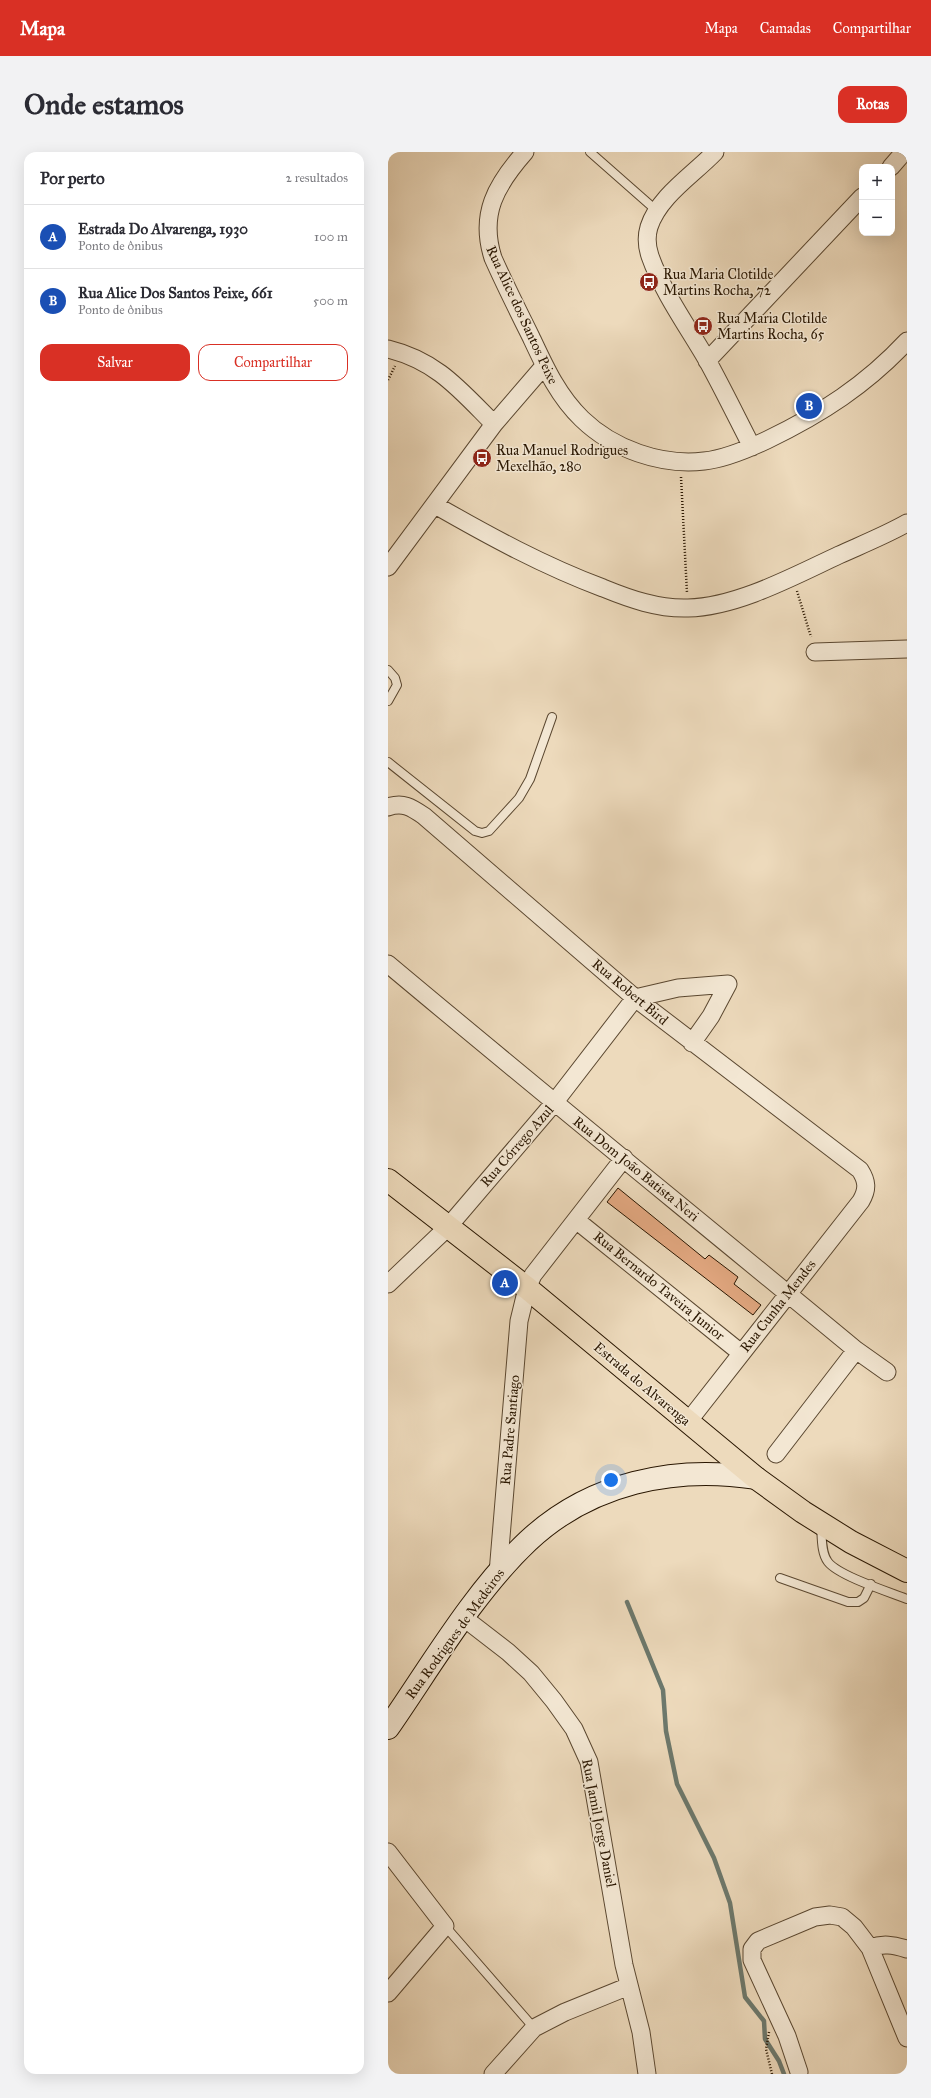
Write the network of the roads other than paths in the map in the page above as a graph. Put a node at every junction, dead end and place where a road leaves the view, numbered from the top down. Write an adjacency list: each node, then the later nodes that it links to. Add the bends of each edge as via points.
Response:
1 (525, 152): 11 (street, Rua Alice dos Santos Peixe, via 499,186 488,220 488,241 493,258)
2 (590, 152): 7 (lane)
3 (715, 152): 7 (street)
4 (904, 152): 5 (street)
5 (893, 164)
6 (859, 200): 10 (street)
7 (657, 211): 10 (street, via 646,238 650,256 659,277)
8 (907, 342): 13 (street, Rua Alice dos Santos Peixe, via 854,390 786,431)
9 (388, 350): 12 (street, via 415,357 433,367)
10 (707, 361): 13 (street)
11 (544, 366): 12 (street); 13 (street, Rua Alice dos Santos Peixe, via 561,395 582,419 606,438 644,455 680,462 705,461)
12 (494, 424): 14 (street)
13 (752, 447)
14 (435, 504): 15 (street, via 505,545 581,580 631,599 662,607 714,605 745,596 793,577); 16 (street)
15 (907, 523)
16 (388, 567)
17 (907, 649): 18 (street)
18 (815, 652)
19 (388, 670): 20 (lane, via 397,685)
20 (388, 701)
21 (552, 717): 22 (lane, via 530,779 519,798 489,831 482,833 475,831)
22 (388, 762)
23 (388, 807): 25 (street, Rua Robert Bird, via 396,804 408,805 424,816)
24 (388, 964): 27 (street, Rua Dom João Batista Neri)
25 (635, 998): 26 (street, Rua Robert Bird); 26 (street, via 678,988 728,984 711,1016); 27 (street, Rua Córrego Azul)
26 (692, 1043): 30 (street, Rua Robert Bird, via 860,1170)
27 (554, 1103): 28 (street, Rua Dom João Batista Neri); 32 (street, Rua Córrego Azul)
28 (624, 1158): 31 (street, Rua Padre Santiago); 35 (street, Rua Dom João Batista Neri)
29 (388, 1180): 32 (main road, Estrada do Alvarenga)
30 (866, 1189): 35 (street, Rua Cunha Mendes, via 861,1201)
31 (576, 1220): 34 (street, Rua Padre Santiago, via 533,1276); 37 (street, Rua Bernardo Taveira Junior)
32 (448, 1227): 33 (street, Rua Córrego Azul); 34 (main road, Estrada do Alvarenga)
33 (388, 1284)
34 (527, 1288): 39 (main road, Estrada do Alvarenga); 46 (street, Rua Padre Santiago, via 519,1321)
35 (789, 1294): 36 (street, Rua Dom João Batista Neri); 37 (street, Rua Cunha Mendes)
36 (856, 1350): 38 (street, Rua Dom João Batista Neri); 41 (street)
37 (741, 1353): 39 (street, Rua Cunha Mendes)
38 (887, 1372)
39 (687, 1423): 40 (main road, Estrada do Alvarenga)
40 (726, 1454): 42 (street, Rua Rodrigues de Medeiros, via 719,1465); 43 (main road, Estrada do Alvarenga)
41 (776, 1454)
42 (699, 1473): 43 (street, Rua Rodrigues de Medeiros, via 725,1473); 46 (street, Rua Rodrigues de Medeiros, via 653,1478 620,1486 587,1500 528,1541)
43 (756, 1478): 44 (main road, Estrada do Alvarenga)
44 (821, 1524): 45 (main road, Estrada do Alvarenga, via 874,1556); 48 (lane, via 822,1548 828,1562 838,1570)
45 (907, 1570)
46 (498, 1573): 50 (street, Rua Rodrigues de Medeiros)
47 (780, 1578): 48 (lane, via 853,1602 864,1598)
48 (871, 1584): 49 (lane)
49 (907, 1599)
50 (464, 1618): 51 (street, Rua Rodrigues de Medeiros); 57 (street, Rua Jamil Jorge Daniel, via 531,1673 554,1701 583,1746 592,1775)
51 (395, 1709): 52 (street, Rua Rodrigues de Medeiros)
52 (388, 1728)
53 (388, 1852): 54 (street)
54 (445, 1926): 58 (street); 59 (lane)
55 (870, 1948): 56 (street, via 889,1945); 60 (street); 61 (street, via 854,1927 842,1917 830,1915 815,1917 758,1941 752,1949 752,1960 778,2016)
56 (907, 1948)
57 (628, 1986): 59 (street); 63 (street, Rua Jamil Jorge Daniel, via 641,2032)
58 (388, 1994)
59 (534, 2028): 62 (street)
60 (907, 2038)
61 (799, 2072)
62 (493, 2074)
63 (647, 2074)

